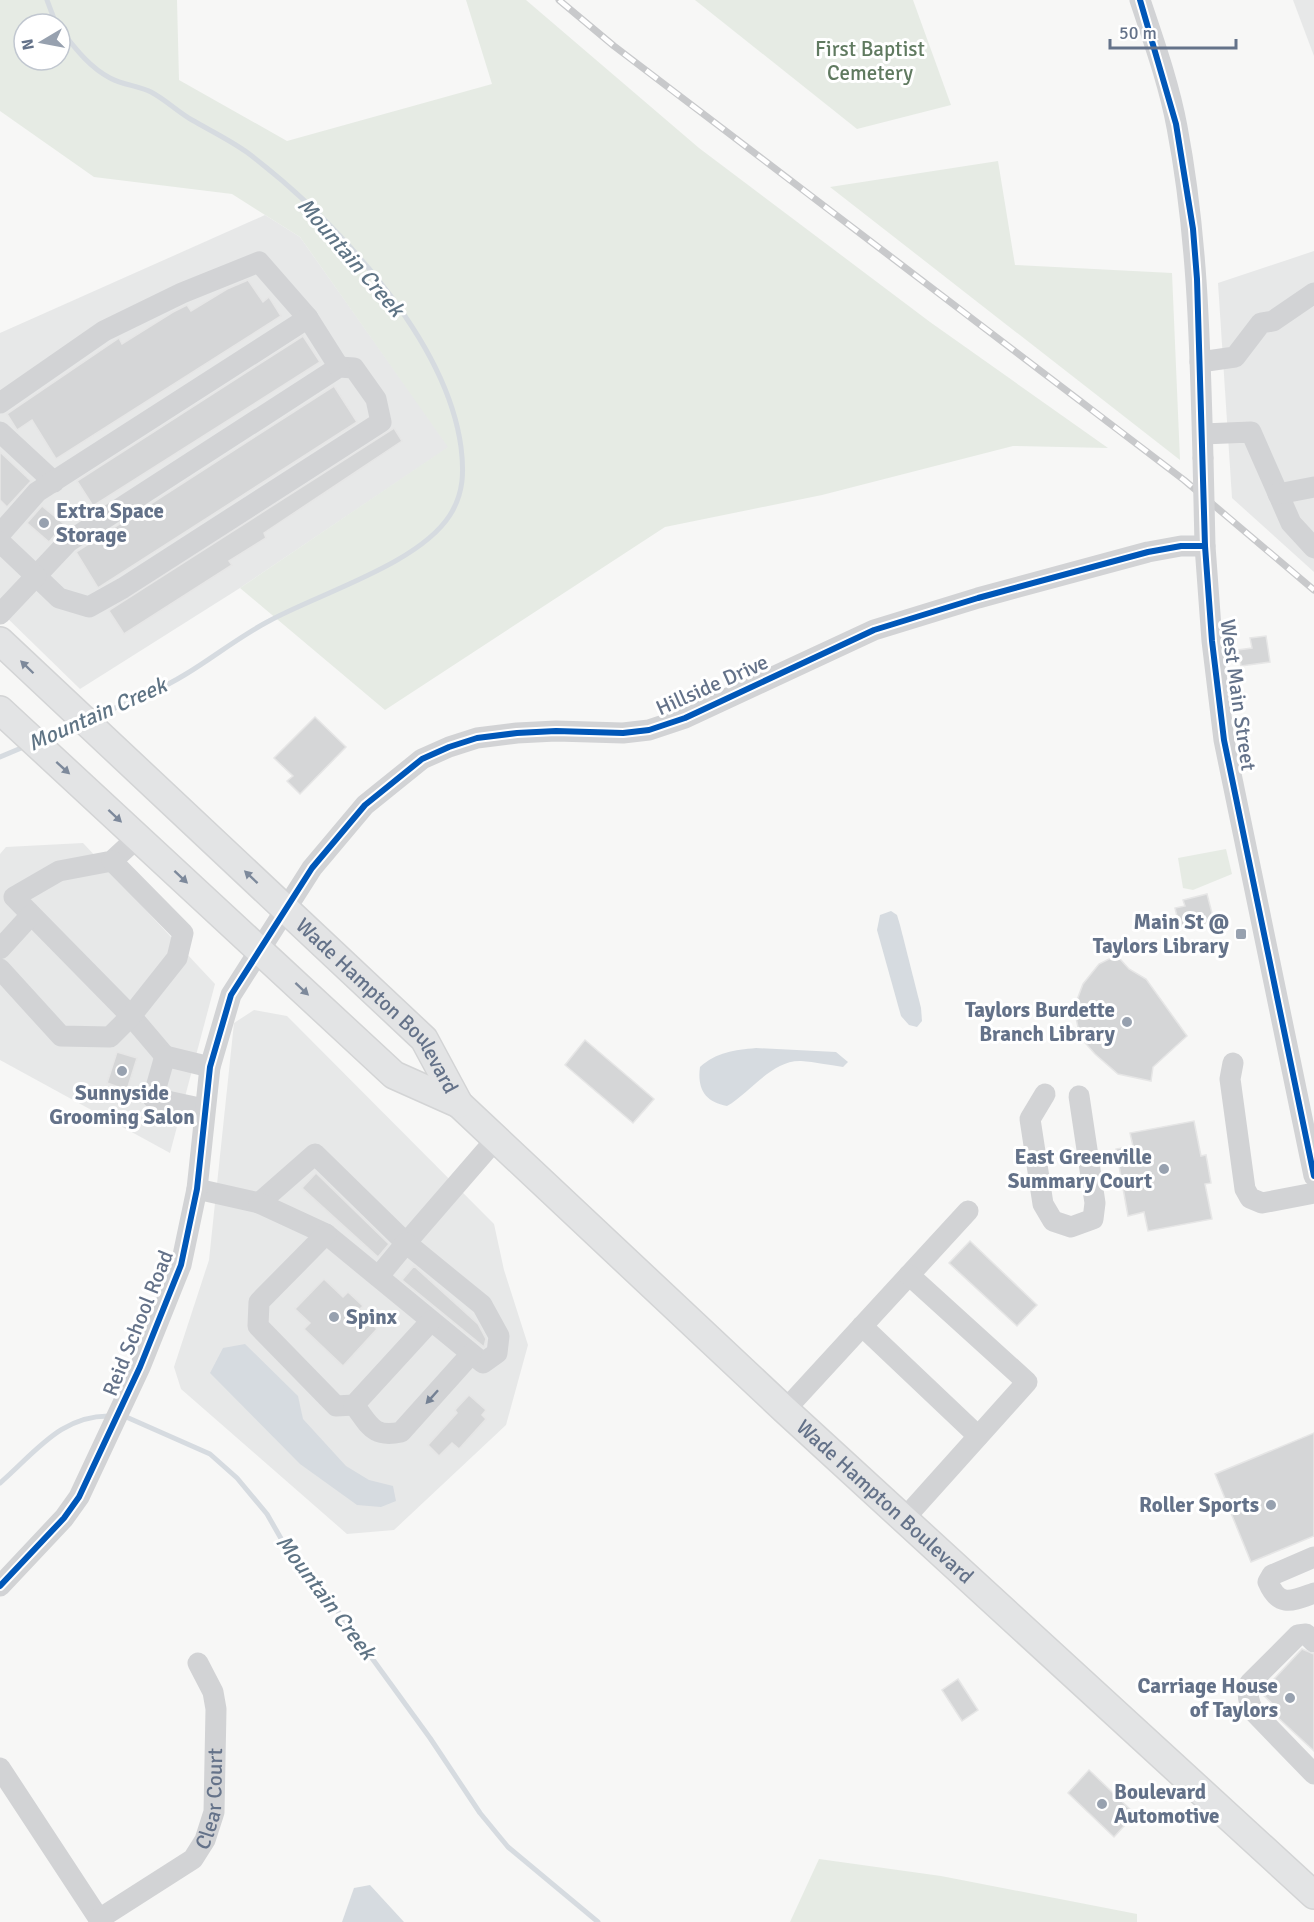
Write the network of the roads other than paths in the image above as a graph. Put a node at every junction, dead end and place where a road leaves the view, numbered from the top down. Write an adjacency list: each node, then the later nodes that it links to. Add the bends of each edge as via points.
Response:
1 (1140, 0): 4 (street, West Main Street, via 1176,124 1185,170 1197,279)
2 (1314, 293): 4 (street, via 1273,321 1261,323 1235,357)
3 (308, 318): 5 (street); 6 (street, via 259,262 182,293 104,332); 9 (street)
4 (1200, 363): 8 (street, West Main Street)
5 (339, 367): 16 (street, via 68,542); 16 (street, via 354,368 376,399 381,422 89,607 59,598)
6 (0, 403)
7 (0, 432): 9 (street)
8 (1203, 434): 11 (street, via 1251,432); 14 (street, West Main Street, bridge)
9 (54, 482): 12 (street, via 37,492)
10 (1314, 487): 11 (street)
11 (1278, 494): 15 (street, via 1291,523)
12 (0, 534)
13 (0, 542): 16 (street)
14 (1205, 546): 22 (street, Hillside Drive, via 1148,552 874,630 685,718 649,730 517,733 477,738 449,747 423,759 365,805 312,868); 36 (street, West Main Street, via 1224,740)
15 (1314, 548)
16 (36, 576): 17 (street)
17 (0, 614)
18 (0, 641): 22 (main road, Wade Hampton Boulevard, one-way to 18)
19 (2, 712): 20 (main road, Wade Hampton Boulevard, one-way to 20)
20 (138, 837): 21 (street); 25 (main road, Wade Hampton Boulevard, one-way to 25)
21 (112, 861): 23 (street, via 58,871 14,897); 27 (street, via 183,933 177,958)
22 (285, 910): 25 (street, Reid School Road); 33 (main road, Wade Hampton Boulevard, via 424,1039)
23 (31, 915): 24 (street); 27 (street)
24 (0, 949)
25 (259, 950): 30 (street, Reid School Road, via 231,995); 33 (main road, Wade Hampton Boulevard, one-way to 33, via 394,1075)
26 (0, 969): 27 (street, via 61,1036 110,1037)
27 (131, 1016): 28 (street)
28 (165, 1056): 30 (street); 34 (street, via 153,1098)
29 (1233, 1063): 38 (street, via 1230,1079 1245,1189 1250,1198 1267,1202)
30 (210, 1067): 34 (street, Reid School Road)
31 (1045, 1094): 32 (street, via 1030,1119 1043,1204 1053,1221 1071,1227 1093,1219 1095,1203)
32 (1079, 1096)
33 (459, 1104): 35 (main road, Wade Hampton Boulevard)
34 (204, 1109): 37 (street, Reid School Road)
35 (496, 1139): 42 (street); 49 (main road, Wade Hampton Boulevard)
36 (1314, 1176)
37 (197, 1189): 39 (street); 53 (street, Reid School Road, via 182,1265 94,1467 64,1518)
38 (1314, 1193)
39 (259, 1203): 41 (street); 42 (street, via 315,1154)
40 (968, 1211): 43 (street)
41 (326, 1234): 44 (street); 48 (street, via 259,1302 258,1326 336,1406)
42 (406, 1243): 44 (street); 47 (street, via 482,1305 500,1336 497,1353 483,1364)
43 (909, 1275): 46 (street); 50 (street, via 1027,1382)
44 (378, 1277): 45 (street)
45 (431, 1321): 47 (street); 48 (street)
46 (862, 1326): 49 (street); 50 (street)
47 (471, 1354): 48 (street, one-way to 48, via 401,1432 376,1433)
48 (354, 1405)
49 (784, 1410): 51 (main road, Wade Hampton Boulevard)
50 (978, 1436): 51 (street)
51 (904, 1519): 59 (main road, Wade Hampton Boulevard)
52 (1314, 1557): 54 (street, via 1272,1575 1268,1582 1281,1600)
53 (0, 1586)
54 (1314, 1593)
55 (1314, 1642): 58 (street, via 1306,1634 1298,1635 1250,1683 1248,1692 1254,1712)
56 (198, 1663): 60 (street, Clear Court, via 213,1692 216,1709 214,1812 210,1828 193,1858)
57 (0, 1768): 60 (street)
58 (1314, 1774)
59 (1314, 1895)
60 (100, 1921)

